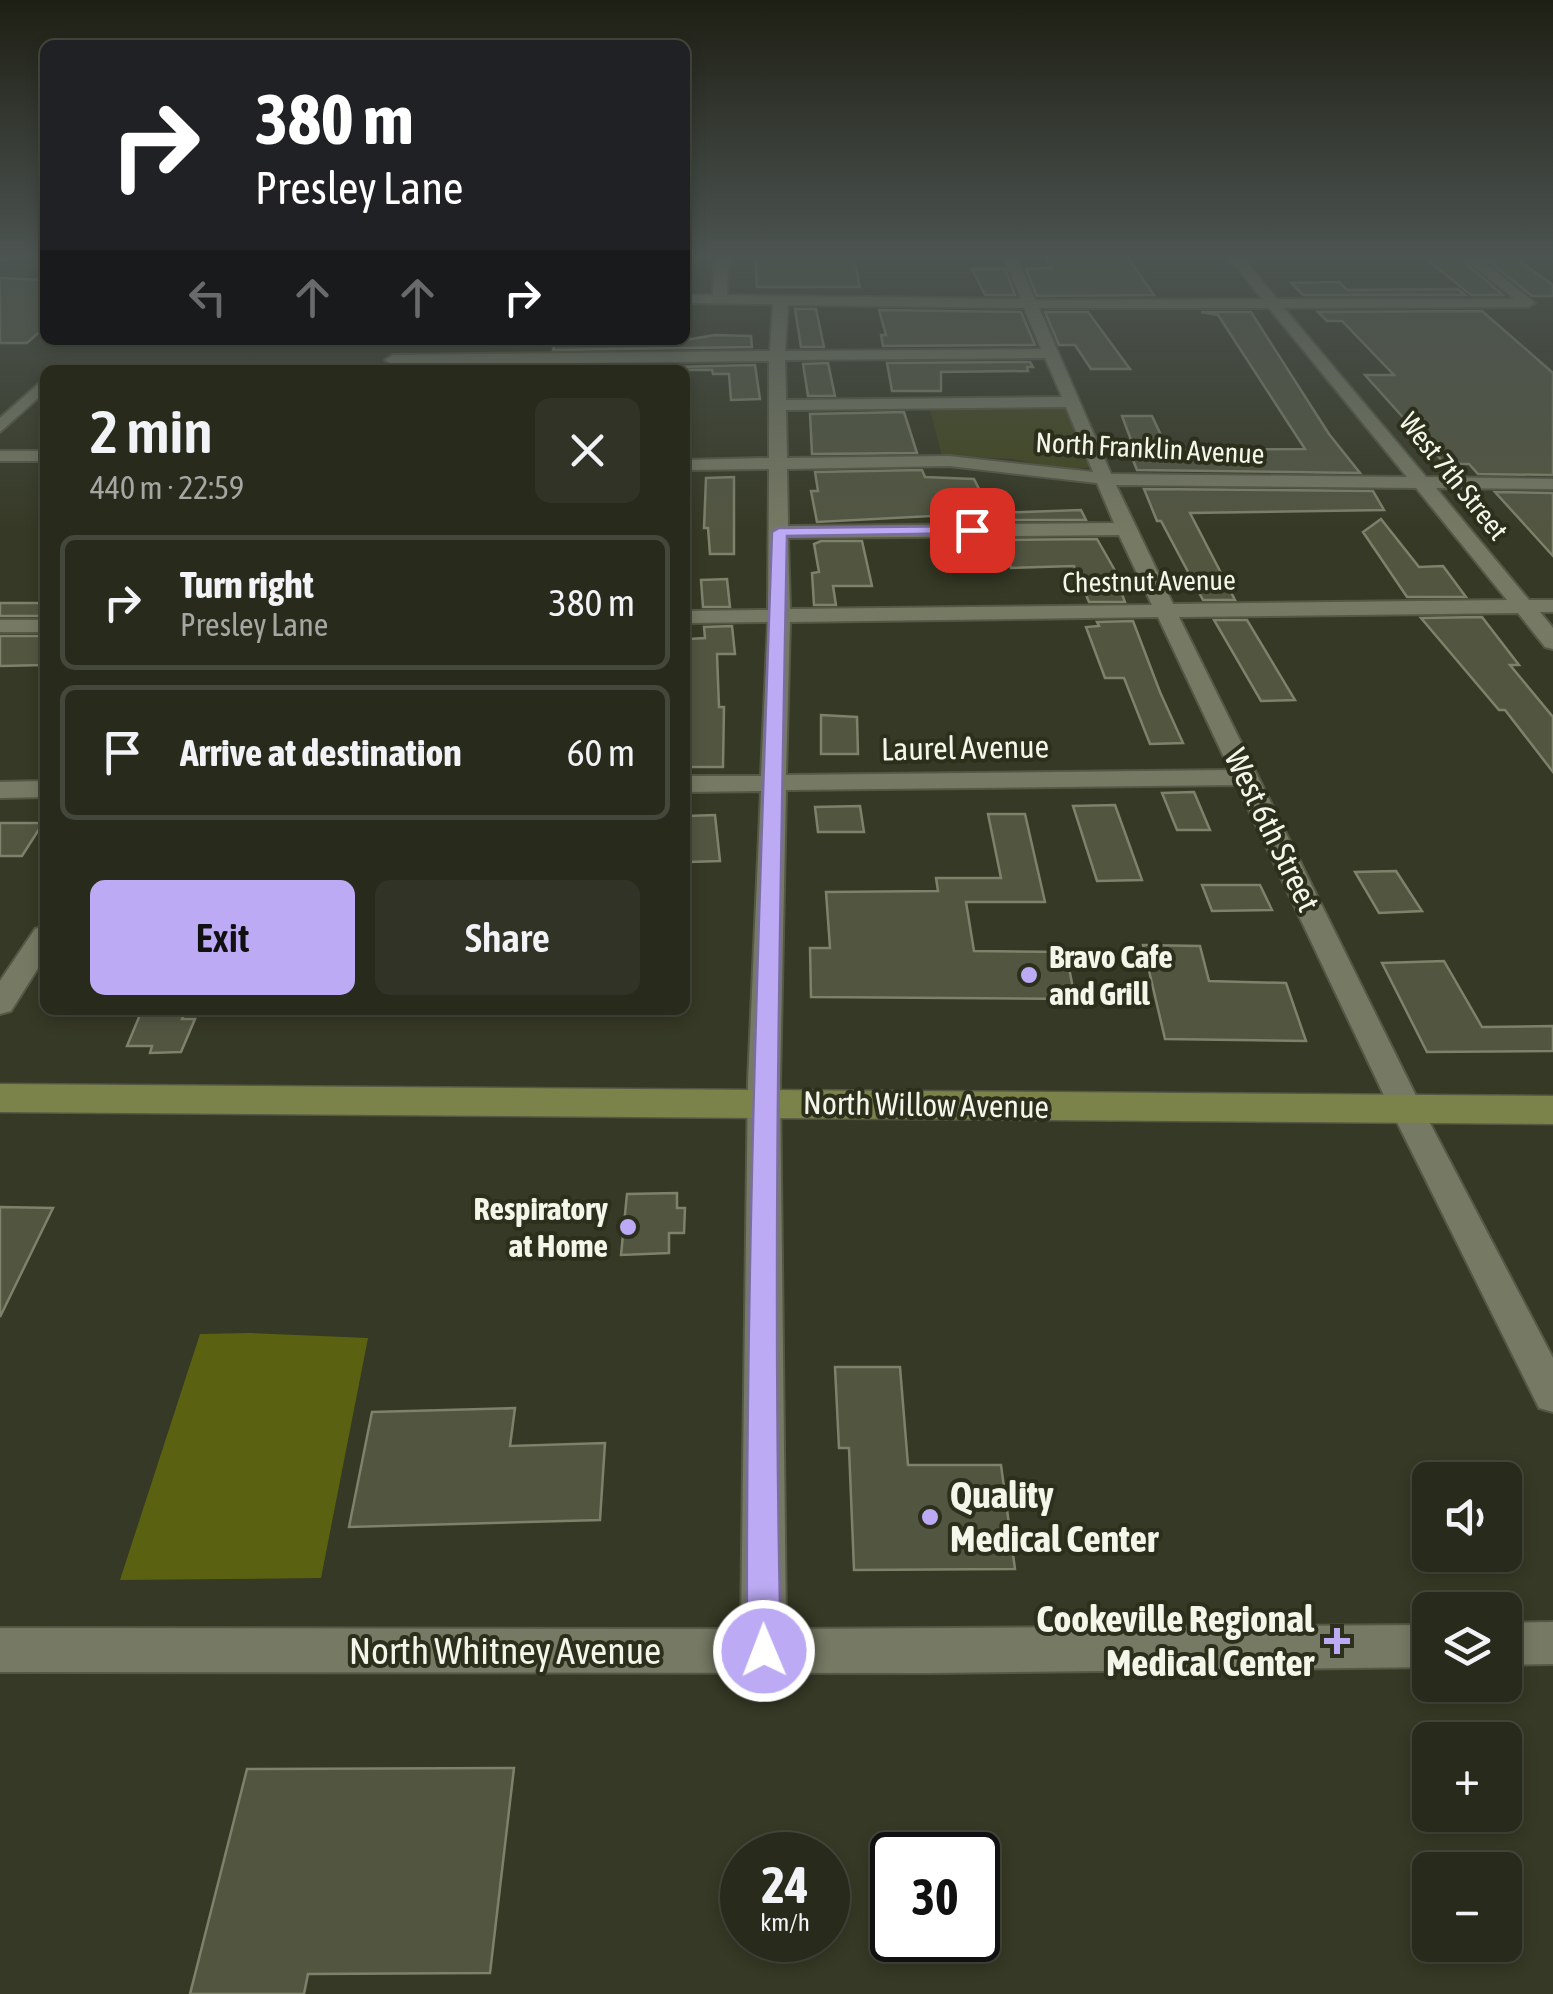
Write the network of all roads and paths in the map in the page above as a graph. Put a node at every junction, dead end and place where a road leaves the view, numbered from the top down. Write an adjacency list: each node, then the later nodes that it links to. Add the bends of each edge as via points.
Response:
1 (778, 348): 5 (street)
2 (1050, 348): 4 (street, West 6th Street)
3 (1312, 348): 16 (street, West 7th Street)
4 (1052, 353): 5 (street); 8 (street, West 6th Street)
5 (778, 356): 6 (street); 9 (street)
6 (391, 365)
7 (40, 388): 10 (street)
8 (1074, 402): 9 (street); 15 (street, West 6th Street)
9 (778, 405): 13 (street)
10 (0, 427)
11 (0, 456): 12 (street)
12 (40, 456)
13 (778, 464): 14 (street, North Franklin Avenue); 15 (street, North Franklin Avenue, via 949,462); 19 (street)
14 (690, 465)
15 (1107, 479): 16 (street, North Franklin Avenue); 18 (street, West 6th Street)
16 (1424, 484): 17 (street, North Franklin Avenue); 20 (street, West 7th Street)
17 (1553, 484)
18 (1126, 529): 19 (street); 22 (street, West 6th Street)
19 (779, 532): 23 (street)
20 (1525, 606): 21 (street, Chestnut Avenue); 22 (street, Chestnut Avenue); 27 (street, West 7th Street)
21 (1553, 606)
22 (1168, 610): 23 (street, Chestnut Avenue); 28 (street, West 6th Street)
23 (779, 616): 24 (street, Chestnut Avenue); 30 (street)
24 (690, 617)
25 (0, 626): 26 (street)
26 (40, 626)
27 (1553, 642)
28 (1247, 777): 30 (street, Laurel Avenue); 37 (street, West 6th Street)
29 (690, 784): 30 (street, Laurel Avenue)
30 (772, 784): 36 (street)
31 (40, 789): 32 (street)
32 (0, 790)
33 (40, 944): 34 (street)
34 (0, 1004)
35 (0, 1098): 36 (main road, North Willow Avenue)
36 (764, 1103): 37 (main road, North Willow Avenue); 44 (street)
37 (1407, 1110): 38 (main road, North Willow Avenue); 39 (street, West 6th Street)
38 (1553, 1110)
39 (1553, 1396)
40 (1553, 1643): 41 (street)
41 (1522, 1644)
42 (1412, 1646): 44 (street, North Whitney Avenue)
43 (0, 1650): 44 (street, North Whitney Avenue)
44 (764, 1651)

